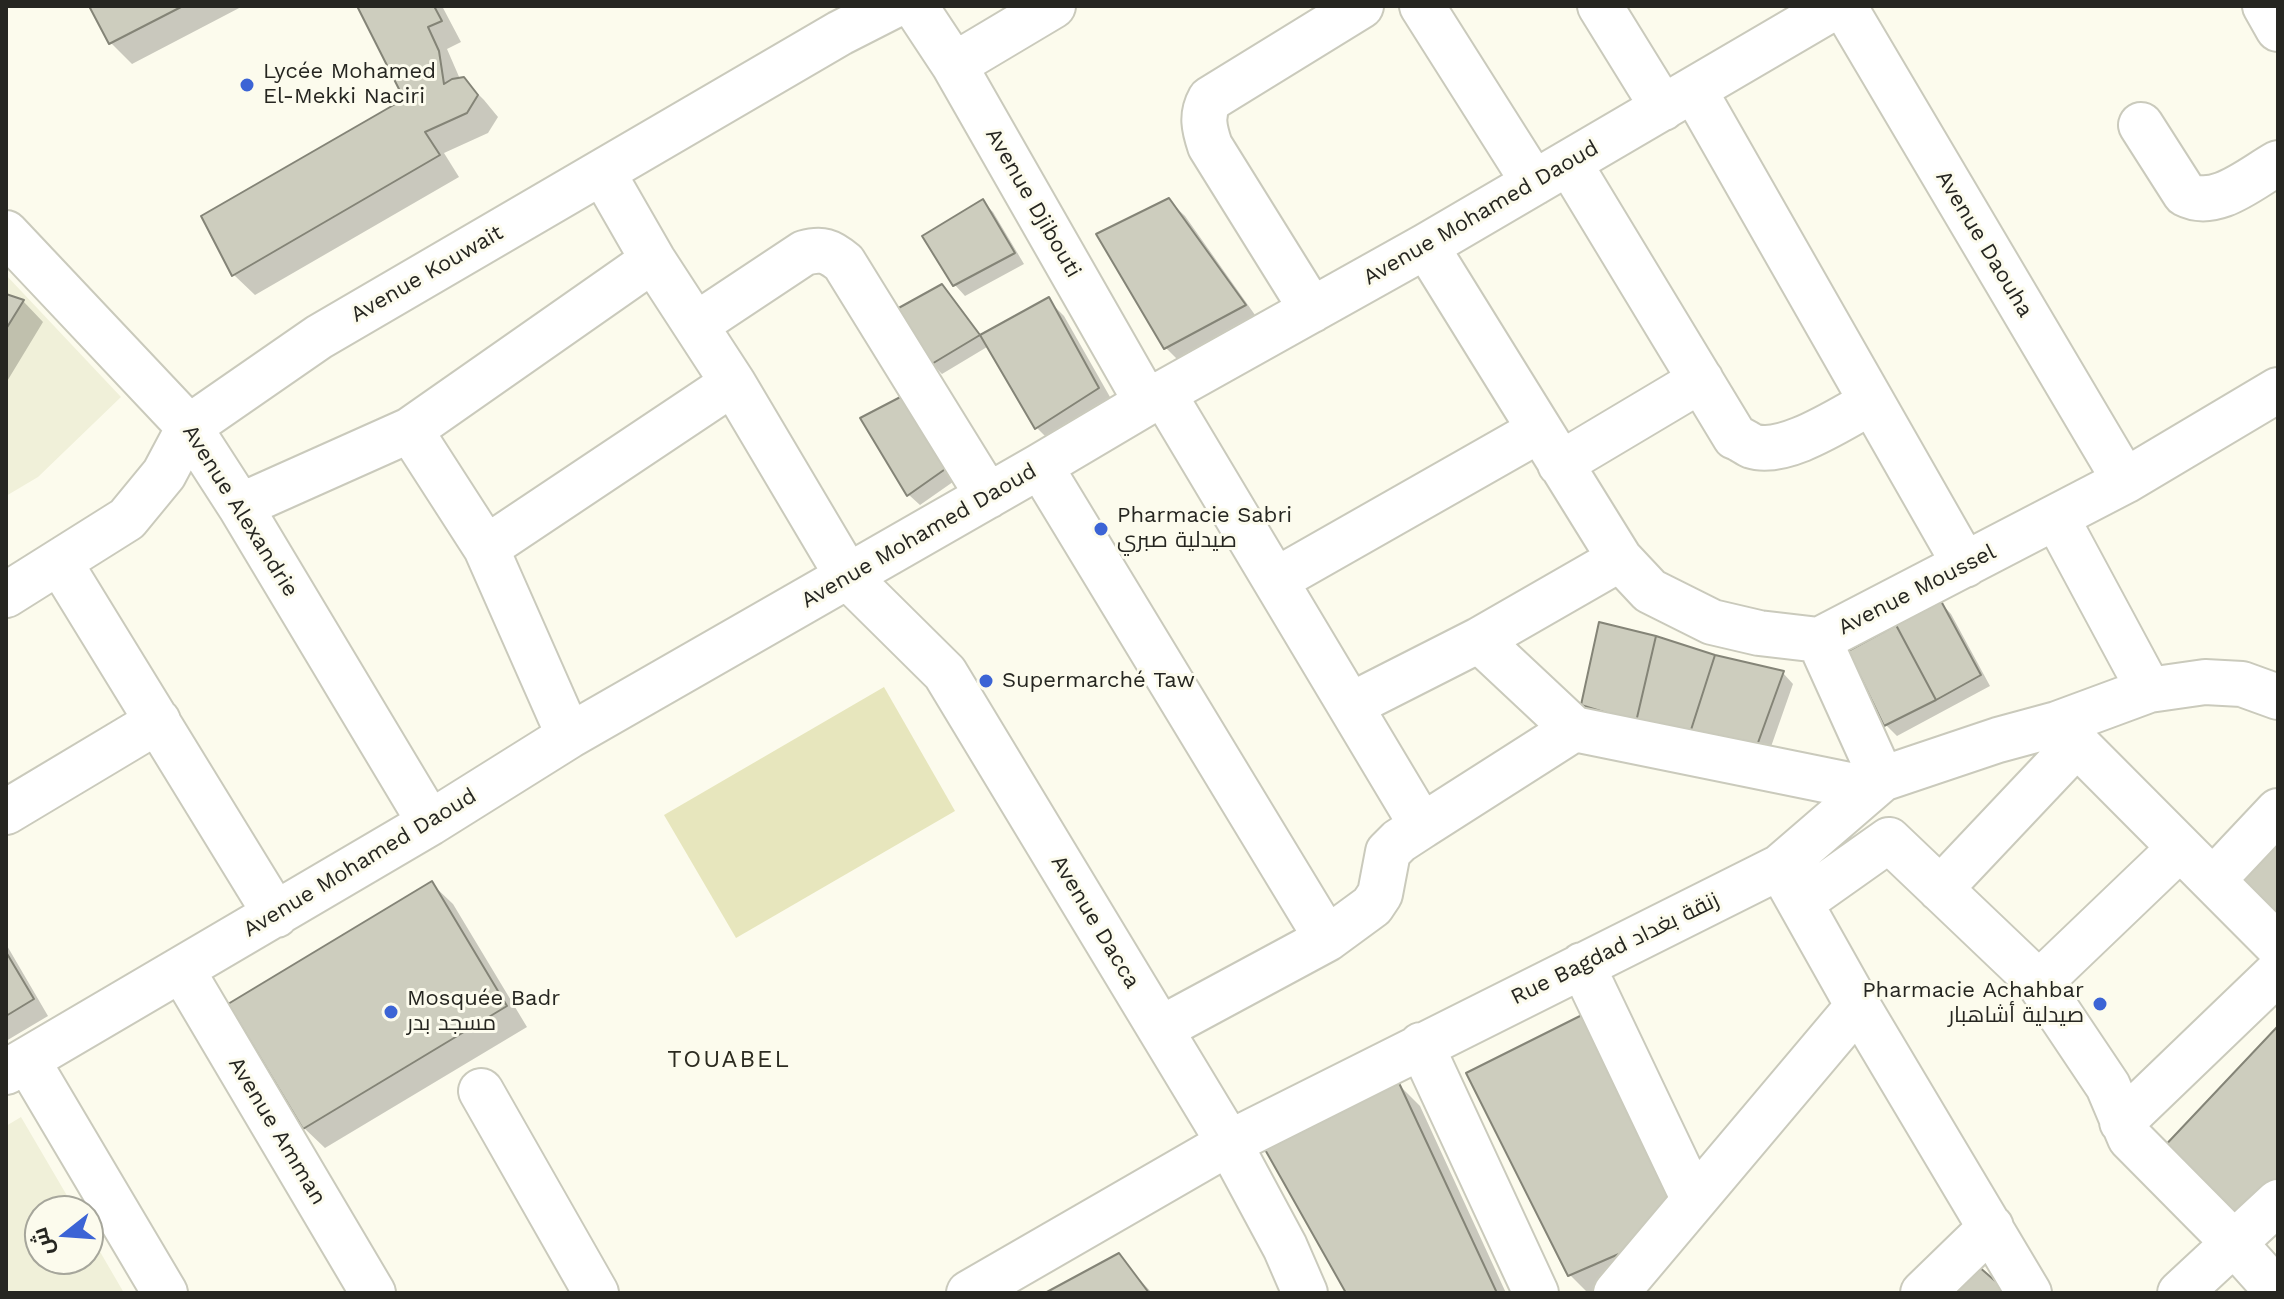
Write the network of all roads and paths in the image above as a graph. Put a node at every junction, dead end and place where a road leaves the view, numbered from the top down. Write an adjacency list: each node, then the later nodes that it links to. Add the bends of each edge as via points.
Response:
1 (893, 6): 15 (street, Avenue Kouwait)
2 (915, 6): 11 (street, Avenue Djibouti)
3 (1053, 6): 11 (street)
4 (1361, 6): 20 (street, via 1210,99 1204,110 1210,146)
5 (1422, 6): 16 (street)
6 (1600, 6): 12 (street)
7 (1836, 6): 12 (street, Avenue Mohamed Daoud)
8 (1844, 6): 31 (street, Avenue Daouha)
9 (2265, 6): 10 (street)
10 (2278, 29)
11 (954, 65): 25 (street, Avenue Djibouti)
12 (1679, 99): 16 (street, Avenue Mohamed Daoud); 26 (street)
13 (2141, 125): 14 (street, via 2185,194 2196,200 2217,198)
14 (2278, 163)
15 (603, 173): 19 (street, Avenue Dacca); 27 (street, Avenue Kouwait, via 319,337)
16 (1552, 173): 18 (street, Avenue Mohamed Daoud); 22 (street)
17 (6, 233): 27 (street, Avenue Alexandrie)
18 (1426, 246): 20 (street, Avenue Mohamed Daoud); 29 (street, Avenue Moussel)
19 (653, 260): 21 (street, Avenue Dacca); 28 (street)
20 (1312, 310): 25 (street, Avenue Mohamed Daoud)
21 (697, 324): 23 (street, Avenue Dacca); 32 (street, via 804,253 830,251 844,263)
22 (1701, 380): 26 (street, via 1735,437 1754,447 1793,443); 29 (street)
23 (733, 383): 35 (street); 39 (street, Avenue Dacca)
24 (2278, 392): 31 (street, Avenue Moussel)
25 (1155, 398): 30 (street, Avenue Mohamed Daoud); 40 (street, Avenue Djibouti)
26 (1872, 402): 38 (street)
27 (189, 427): 33 (street, Avenue Alexandrie); 37 (street, Avenue Kouwait, via 164,474 127,519)
28 (410, 430): 33 (street); 35 (street)
29 (1549, 447): 36 (street, Avenue Moussel); 40 (street)
30 (1040, 466): 32 (street, Avenue Mohamed Daoud); 61 (street)
31 (2125, 481): 34 (street, Avenue Moussel)
32 (988, 496): 39 (street, Avenue Mohamed Daoud)
33 (240, 506): 54 (street, Avenue Alexandrie)
34 (2056, 517): 38 (street, Avenue Moussel); 44 (street)
35 (486, 548): 50 (street)
36 (1620, 559): 42 (street); 43 (street, Avenue Moussel, via 1650,591 1712,622)
37 (60, 563): 41 (street, Avenue Kouwait); 47 (street)
38 (1965, 565): 43 (street, Avenue Moussel)
39 (848, 577): 50 (street, Avenue Mohamed Daoud); 68 (street, Avenue Dacca, via 945,673)
40 (1276, 580): 46 (street, Avenue Djibouti)
41 (6, 595)
42 (1479, 640): 46 (street); 48 (street)
43 (1819, 640): 51 (street)
44 (2149, 690): 45 (street, Rue Bagdad زنقة بغداد, via 2205,682 2242,684); 49 (street, Rue Bagdad زنقة بغداد)
45 (2278, 697)
46 (1351, 705): 55 (street, Avenue Djibouti)
47 (158, 721): 53 (street); 60 (street)
48 (1574, 729): 51 (street); 55 (street)
49 (2067, 734): 51 (street, Rue Bagdad زنقة بغداد, via 1960,752); 56 (street); 59 (street)
50 (569, 736): 54 (street, Avenue Mohamed Daoud)
51 (1876, 784): 58 (street, Rue Bagdad زنقة بغداد)
52 (2278, 811): 57 (street)
53 (6, 812)
54 (430, 823): 60 (street, Avenue Mohamed Daoud)
55 (1422, 826): 61 (street, via 1388,852 1380,894 1372,906)
56 (2180, 848): 57 (street); 66 (street)
57 (2213, 880): 62 (street)
58 (1790, 885): 59 (street, via 1889,840); 63 (street, Rue Bagdad زنقة بغداد); 67 (street)
59 (1940, 889): 66 (street)
60 (276, 915): 64 (street, Avenue Mohamed Daoud)
61 (1327, 939): 68 (street)
62 (2278, 946)
63 (1582, 965): 69 (street, Rue Bagdad زنقة بغداد); 74 (street)
64 (182, 970): 70 (street, Avenue Mohamed Daoud); 80 (street, Avenue Amman)
65 (2278, 972): 72 (street)
66 (2039, 983): 72 (street, via 2089,1054)
67 (1858, 1006): 74 (street); 76 (street)
68 (1160, 1029): 73 (street, Avenue Dacca)
69 (1421, 1045): 73 (street, Rue Bagdad زنقة بغداد); 84 (street)
70 (17, 1066): 79 (street)
71 (481, 1091): 81 (street)
72 (2122, 1122): 77 (street, via 2140,1150)
73 (1229, 1143): 82 (street, Rue Bagdad زنقة بغداد); 83 (street, Avenue Dacca)
74 (1694, 1200): 85 (street)
75 (2278, 1202): 77 (street)
76 (1991, 1227): 86 (street); 87 (street)
77 (2234, 1243): 78 (street); 88 (street)
78 (2278, 1292)
79 (165, 1293)
80 (373, 1293)
81 (596, 1293)
82 (969, 1293)
83 (1305, 1293)
84 (1536, 1293)
85 (1616, 1293)
86 (1923, 1293)
87 (2029, 1293)
88 (2180, 1293)

